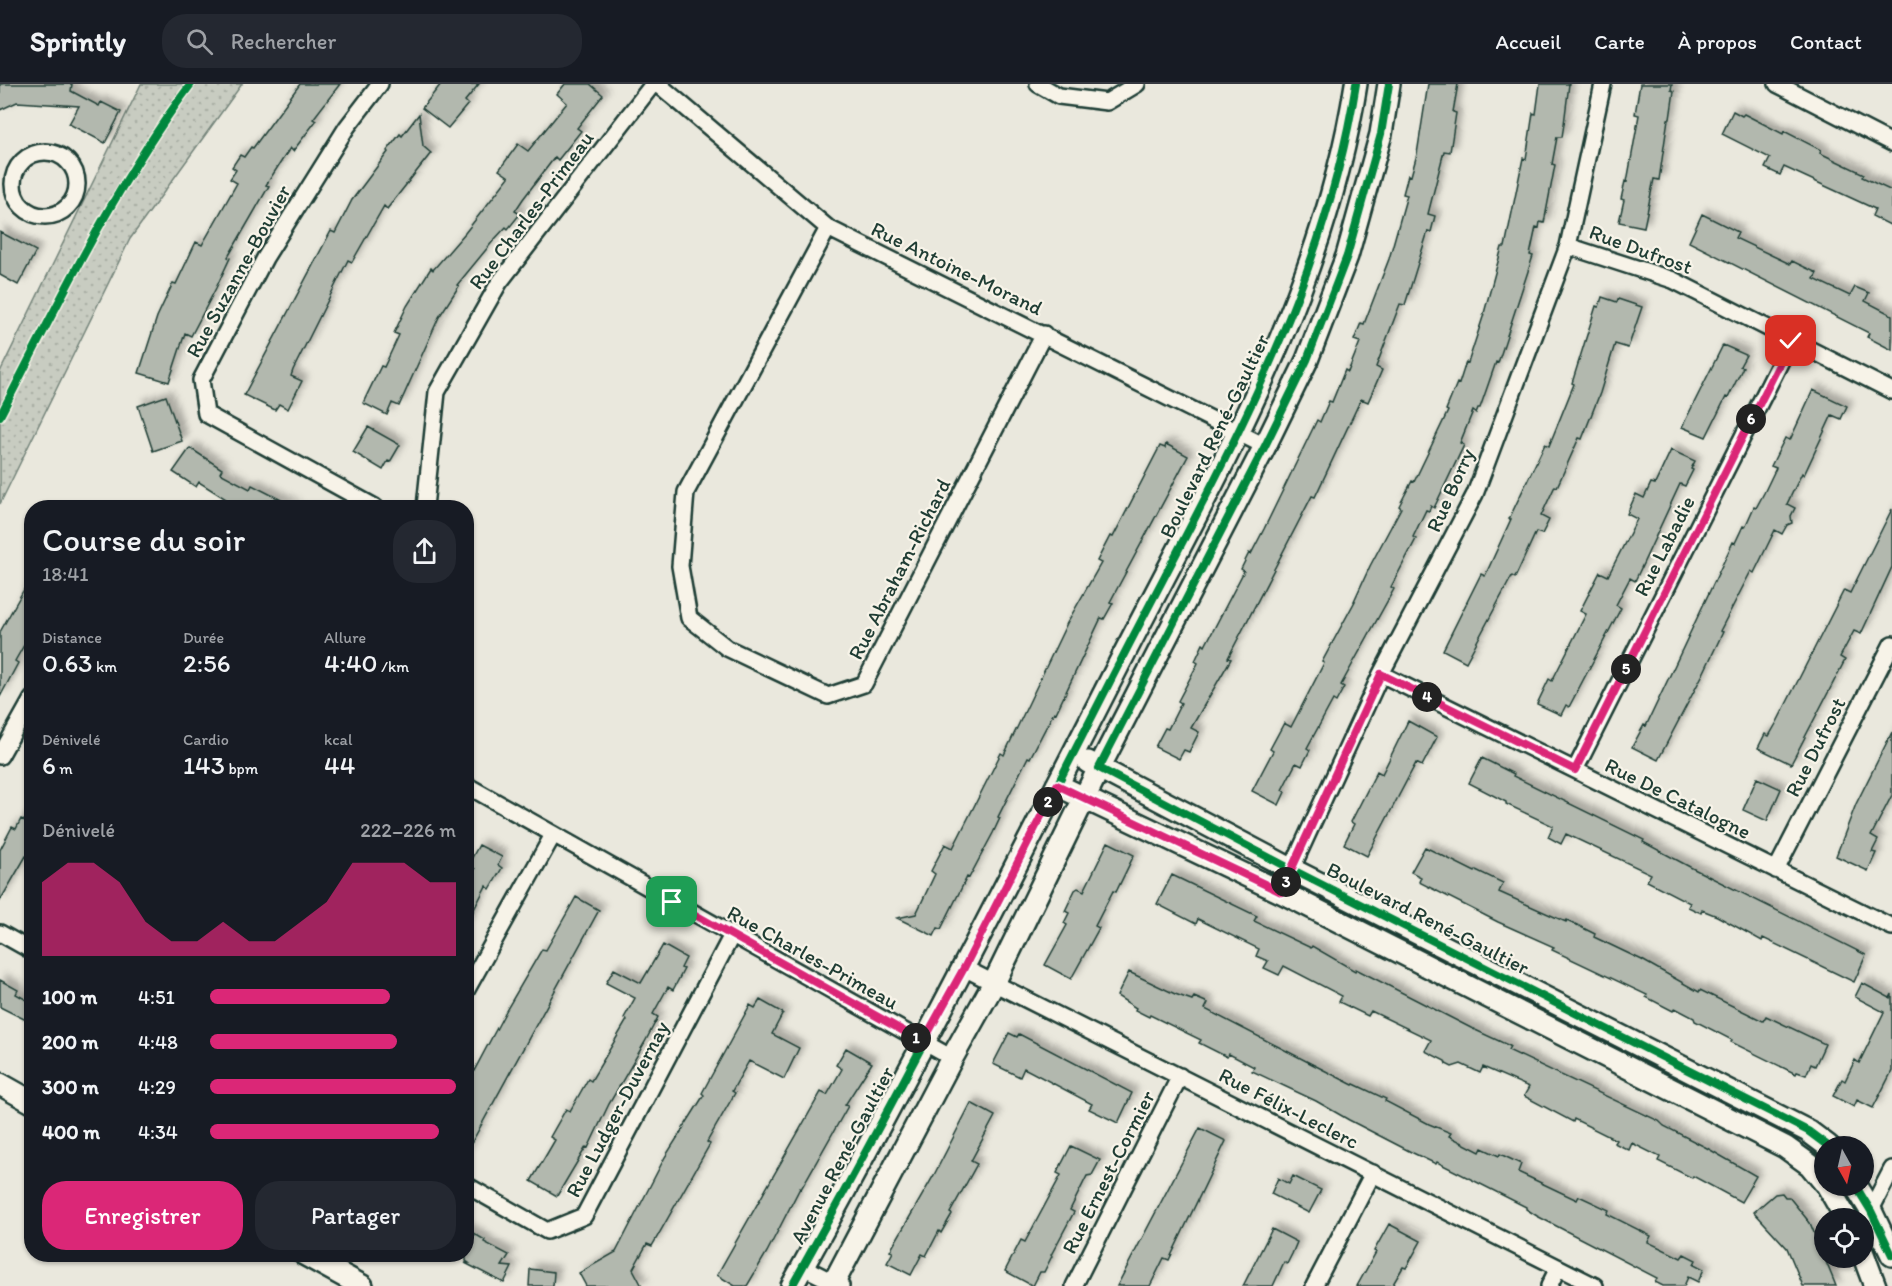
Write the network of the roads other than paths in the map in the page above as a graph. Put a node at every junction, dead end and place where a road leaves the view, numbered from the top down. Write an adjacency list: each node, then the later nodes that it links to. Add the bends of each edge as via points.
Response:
1 (380, 84): 20 (street, Rue Suzanne-Bouvier, via 347,127 265,258 201,380 206,414)
2 (653, 84): 21 (street, Rue Charles-Primeau, via 499,282 437,392)
3 (658, 84): 13 (street, Rue Antoine-Morand)
4 (1038, 84): 5 (street, via 1059,96 1107,102)
5 (1137, 84)
6 (1356, 84): 18 (street, Boulevard René-Gaultier, via 1320,237 1271,365)
7 (1389, 84): 19 (street, via 1381,134 1347,256 1307,360)
8 (1603, 84): 14 (street, Rue Borry)
9 (1777, 84): 10 (street)
10 (1892, 143)
11 (14, 193): 11 (street, via 27,211 48,216 68,207 74,198 77,178 66,160 48,152 37,153 20,164 15,173); 12 (street)
12 (0, 201)
13 (828, 228): 15 (street, Rue Antoine-Morand); 15 (street, Rue Abraham-Richard, via 686,492 680,566 689,618 727,648 828,696 864,684)
14 (1568, 246): 16 (street, Rue Dufrost, via 1674,280); 23 (street, Rue Borry, via 1475,494)
15 (1044, 334): 18 (street, Rue Antoine-Morand)
16 (1791, 341): 17 (street, Rue Dufrost); 28 (street, Rue Labadie)
17 (1892, 391)
18 (1238, 433): 19 (street, Rue Antoine-Morand); 25 (street, Boulevard René-Gaultier)
19 (1265, 446): 27 (street)
20 (362, 500)
21 (426, 500)
22 (1892, 644): 34 (street, Rue Dufrost)
23 (1381, 674): 28 (street, Rue De Catalogne); 33 (street, Rue Borry)
24 (24, 713): 26 (street)
25 (1073, 755): 27 (street, Boulevard René-Gaultier); 29 (street, Boulevard René-Gaultier)
26 (0, 756)
27 (1099, 768): 31 (street); 33 (street, Boulevard René-Gaultier)
28 (1575, 770): 34 (street, Rue De Catalogne)
29 (1057, 785): 31 (street, Boulevard René-Gaultier); 40 (street, Avenue René-Gaultier)
30 (474, 790): 32 (street, Rue Charles-Primeau)
31 (1085, 799): 35 (street, Boulevard René-Gaultier); 42 (street)
32 (553, 835): 38 (street, Rue Charles-Primeau); 41 (street)
33 (1292, 869): 35 (street, Rue Borry); 48 (street, Boulevard René-Gaultier)
34 (1776, 870): 36 (street, Rue De Catalogne)
35 (1281, 892): 50 (street, Boulevard René-Gaultier, via 1785,1147)
36 (1892, 927)
37 (0, 933): 39 (street)
38 (732, 935): 43 (street, Rue Charles-Primeau); 52 (street, Rue Ludger-Duvernay, via 584,1216 547,1231)
39 (24, 946)
40 (964, 968): 42 (street, Rue Félix-Leclerc); 43 (street, Avenue René-Gaultier)
41 (474, 978)
42 (994, 983): 44 (street); 45 (street, Rue Félix-Leclerc)
43 (923, 1042): 44 (street, Rue Charles-Primeau); 57 (street, Avenue René-Gaultier)
44 (952, 1058): 60 (street)
45 (1180, 1076): 51 (street, Rue Félix-Leclerc); 63 (street, Rue Ernest-Cormier)
46 (0, 1084): 47 (street)
47 (24, 1097)
48 (1815, 1136)
49 (1892, 1169): 53 (street)
50 (1814, 1170)
51 (1373, 1173): 58 (street, Rue Félix-Leclerc); 64 (street)
52 (474, 1190)
53 (1872, 1208)
54 (1874, 1228): 55 (street)
55 (1892, 1255)
56 (318, 1262): 61 (street)
57 (803, 1267): 60 (street); 62 (street, Avenue René-Gaultier)
58 (1558, 1268): 65 (street); 66 (street, Rue Félix-Leclerc)
59 (1868, 1268): 67 (street)
60 (836, 1285)
61 (362, 1286)
62 (792, 1286)
63 (1074, 1286)
64 (1314, 1286)
65 (1549, 1286)
66 (1595, 1286)
67 (1875, 1286)

